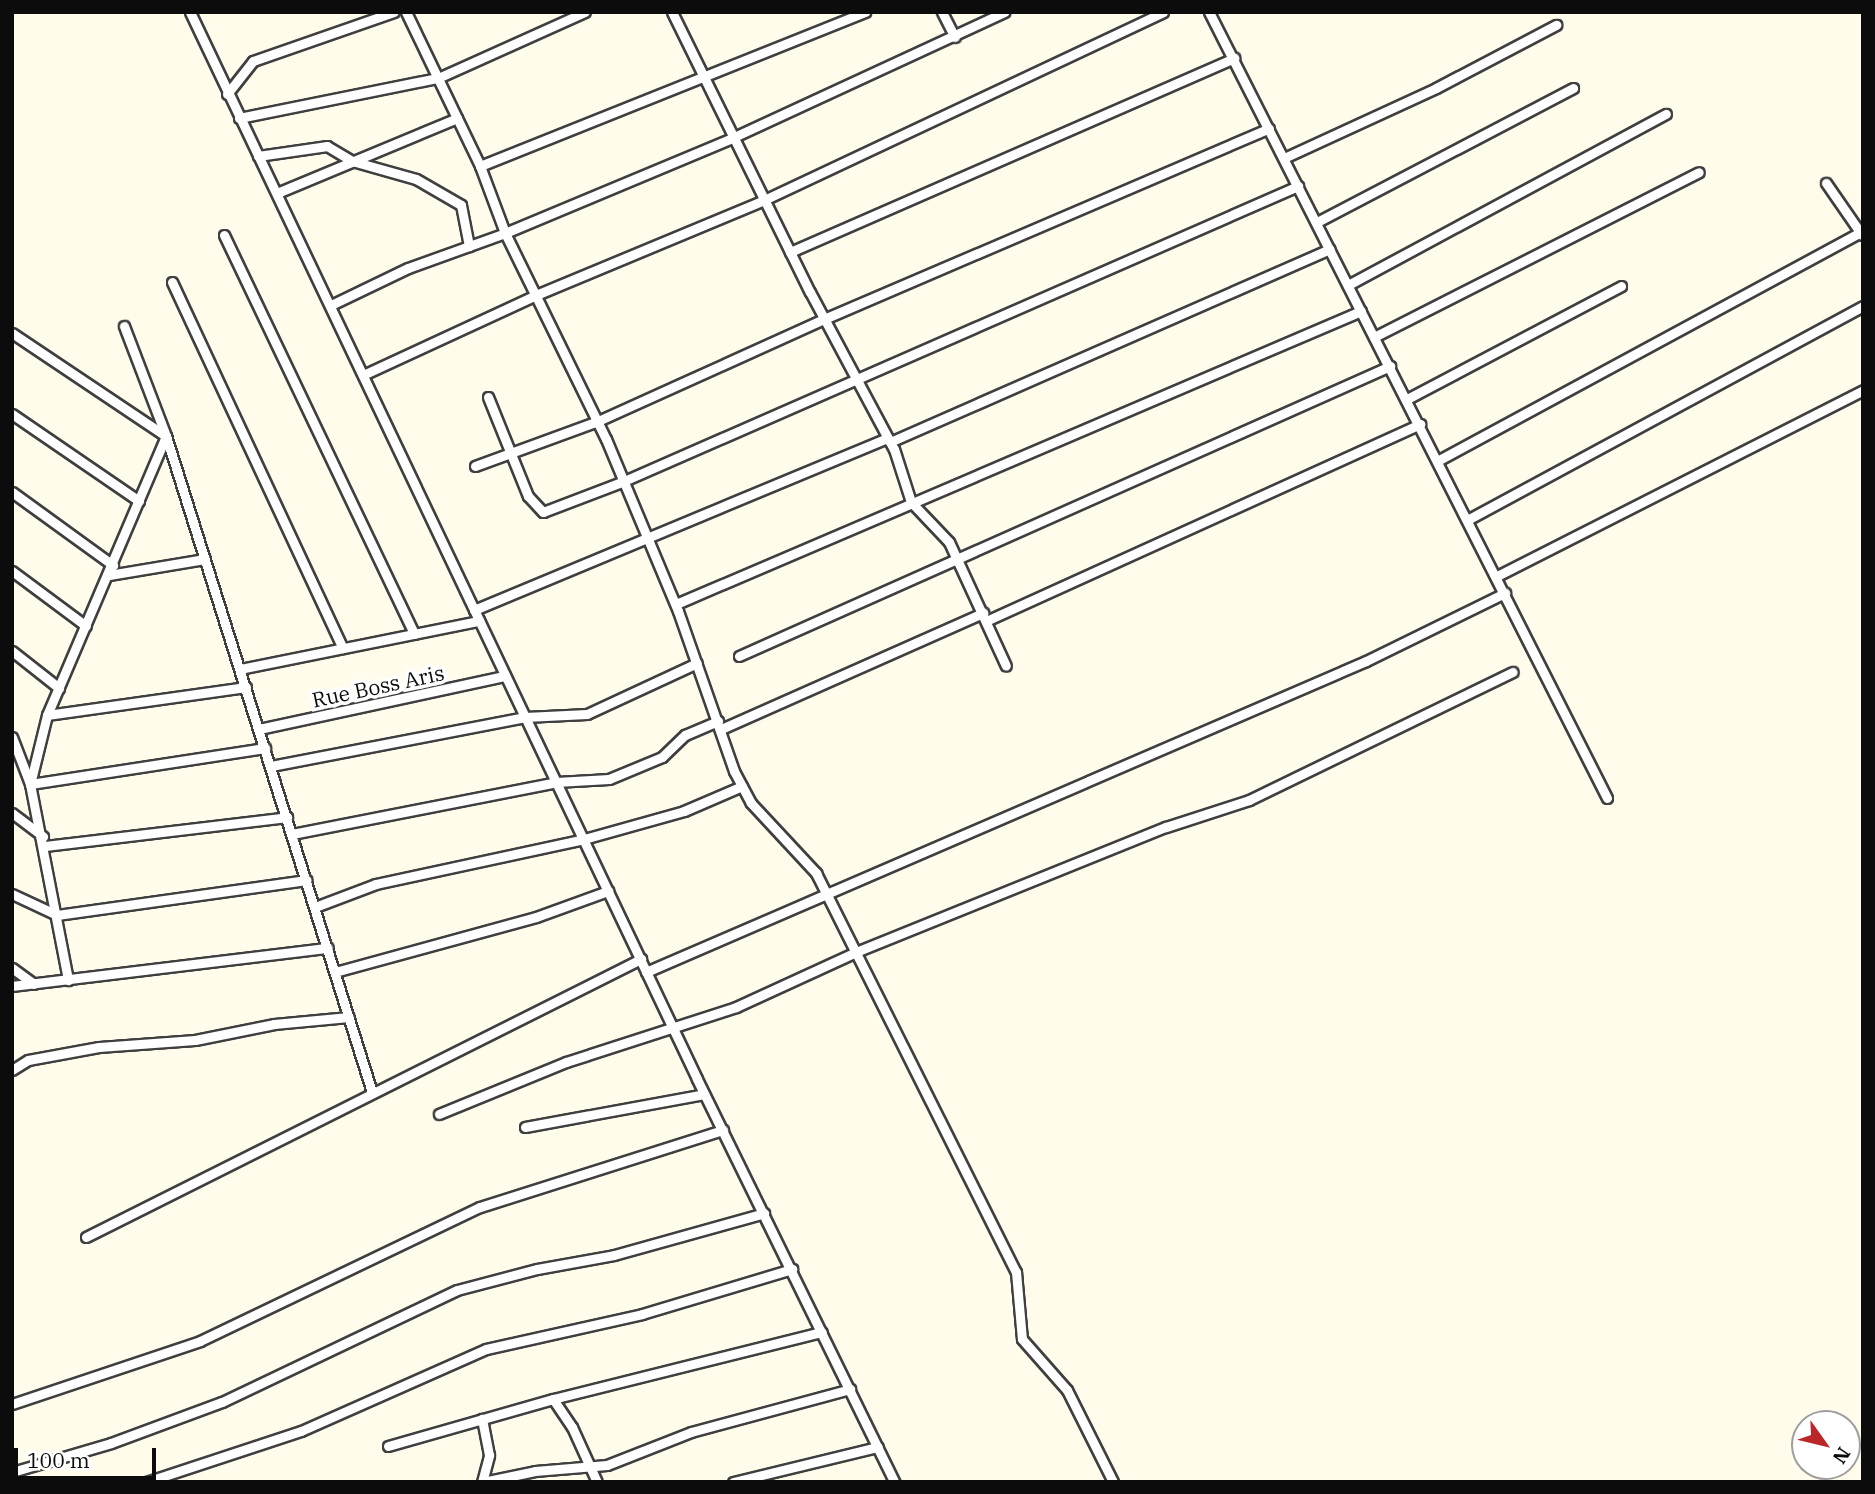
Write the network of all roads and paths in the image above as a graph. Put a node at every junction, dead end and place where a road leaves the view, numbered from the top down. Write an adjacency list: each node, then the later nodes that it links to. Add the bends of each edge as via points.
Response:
1 (190, 12): 17 (street)
2 (394, 12): 17 (street, via 253,61)
3 (406, 12): 15 (street)
4 (585, 12): 15 (street)
5 (672, 12): 14 (street)
6 (866, 12): 14 (street)
7 (942, 12): 12 (street)
8 (1004, 12): 12 (street)
9 (1163, 12): 31 (street)
10 (1209, 12): 13 (street)
11 (1556, 25): 24 (street, via 1436,88)
12 (955, 37): 22 (street)
13 (1234, 58): 21 (street); 38 (street)
14 (706, 76): 22 (street); 26 (street)
15 (438, 78): 19 (street); 20 (street)
16 (1573, 88): 32 (street)
17 (227, 94): 19 (street)
18 (1666, 114): 40 (street)
19 (239, 118): 23 (street)
20 (457, 118): 25 (street); 26 (street)
21 (1269, 128): 24 (street); 46 (street)
22 (734, 137): 31 (street); 33 (street)
23 (258, 156): 25 (street, via 327,146); 30 (street)
24 (1284, 158): 29 (street)
25 (352, 161): 30 (street); 36 (street, via 416,179 461,205)
26 (480, 166): 33 (street)
27 (1699, 172): 49 (street)
28 (1826, 183): 34 (street)
29 (1298, 186): 32 (street); 52 (street)
30 (277, 193): 43 (street)
31 (764, 200): 38 (street); 42 (street)
32 (1317, 222): 37 (street)
33 (505, 233): 36 (street); 42 (street)
34 (1861, 234): 62 (street)
35 (224, 235): 82 (street)
36 (469, 246): 43 (street, via 408,268)
37 (1330, 249): 40 (street); 60 (street)
38 (790, 252): 46 (street)
39 (172, 282): 83 (street)
40 (1348, 285): 45 (street)
41 (1621, 286): 55 (street)
42 (536, 295): 51 (street); 57 (street)
43 (331, 305): 51 (street)
44 (1863, 306): 68 (street)
45 (1361, 310): 49 (street); 67 (street)
46 (824, 318): 52 (street); 57 (street)
47 (124, 326): 59 (street)
48 (12, 333): 59 (street)
49 (1374, 337): 50 (street)
50 (1390, 366): 55 (street); 70 (street)
51 (363, 374): 78 (street)
52 (858, 381): 60 (street); 64 (street)
53 (1863, 390): 75 (street)
54 (488, 397): 61 (street)
55 (1407, 399): 58 (street)
56 (12, 414): 66 (street)
57 (598, 421): 61 (street); 64 (street)
58 (1420, 424): 62 (street); 79 (street)
59 (166, 436): 66 (street); 71 (street)
60 (889, 440): 67 (street); 69 (street)
61 (510, 453): 63 (street); 64 (street, via 528,496 542,512)
62 (1439, 460): 68 (street)
63 (475, 466)
64 (624, 481): 69 (street)
65 (12, 492): 72 (street)
66 (139, 501): 72 (street)
67 (911, 502): 70 (street, via 949,542); 77 (street)
68 (1469, 519): 75 (street)
69 (649, 541): 77 (street); 78 (street)
70 (957, 558): 79 (street); 85 (street)
71 (205, 559): 74 (street); 88 (street)
72 (113, 565): 74 (street)
73 (12, 571): 81 (street)
74 (109, 575): 81 (street)
75 (1497, 576): 76 (street)
76 (1505, 593): 103 (street); 111 (street, via 1366,661)
77 (676, 604): 86 (street)
78 (474, 610): 80 (street)
79 (984, 617): 87 (street); 95 (street)
80 (479, 621): 82 (street); 90 (street)
81 (86, 626): 92 (street)
82 (414, 634): 83 (street)
83 (343, 648): 88 (street)
84 (12, 651): 92 (street)
85 (739, 656)
86 (697, 663): 94 (street, via 587,714); 95 (street)
87 (1006, 666)
88 (240, 669): 91 (street)
89 (1513, 672): 116 (street, via 1249,800 1166,827)
90 (505, 676): 94 (street); 96 (street, Rue Boss Aris)
91 (246, 687): 93 (street); 96 (street)
92 (59, 688): 93 (street)
93 (47, 715): 101 (street)
94 (525, 718): 99 (street); 100 (street)
95 (719, 725): 100 (street, via 685,735 662,757 609,779); 102 (street)
96 (259, 729): 98 (street)
97 (12, 737): 101 (street)
98 (265, 748): 99 (street); 101 (street)
99 (271, 766): 105 (street)
100 (556, 782): 106 (street); 107 (street)
101 (30, 784): 108 (street)
102 (742, 786): 107 (street, via 684,811); 111 (street, via 767,823 816,873)
103 (1607, 798)
104 (12, 813): 108 (street)
105 (287, 817): 106 (street); 108 (street)
106 (292, 834): 109 (street)
107 (584, 838): 110 (street); 113 (street, via 376,884)
108 (44, 841): 114 (street)
109 (307, 880): 113 (street); 114 (street)
110 (608, 891): 117 (street); 119 (street, via 536,917)
111 (825, 892): 116 (street); 120 (street)
112 (12, 894): 114 (street)
113 (315, 907): 115 (street)
114 (57, 915): 121 (street)
115 (328, 948): 119 (street); 121 (street)
116 (856, 952): 125 (street, via 736,1007); 149 (street, via 1016,1272 1022,1339 1067,1391)
117 (641, 959): 120 (street); 127 (street)
118 (12, 968): 122 (street)
119 (335, 972): 124 (street)
120 (646, 972): 125 (street)
121 (68, 980): 122 (street)
122 (34, 984): 123 (street)
123 (12, 986)
124 (349, 1017): 126 (street, via 274,1024 195,1040 99,1047 28,1060); 127 (street)
125 (672, 1026): 128 (street); 129 (street, via 566,1062)
126 (12, 1070)
127 (372, 1092): 133 (street)
128 (704, 1094): 130 (street); 131 (street)
129 (439, 1114)
130 (525, 1128)
131 (723, 1130): 132 (street); 138 (street, via 480,1207 200,1341)
132 (764, 1213): 134 (street); 143 (street, via 614,1255 457,1290 222,1402 111,1443)
133 (86, 1237)
134 (792, 1269): 135 (street); 144 (street, via 642,1314 486,1349 301,1431)
135 (822, 1332): 136 (street); 137 (street)
136 (850, 1389): 141 (street); 142 (street, via 691,1432)
137 (552, 1399): 139 (street); 142 (street, via 572,1427)
138 (12, 1404)
139 (482, 1419): 140 (street); 145 (street, via 489,1455)
140 (388, 1446)
141 (878, 1447): 147 (street); 148 (street)
142 (589, 1469): 145 (street, via 535,1471); 146 (street)
143 (12, 1472)
144 (146, 1482)
145 (482, 1482)
146 (597, 1482)
147 (733, 1482)
148 (894, 1482)
149 (1113, 1482)

